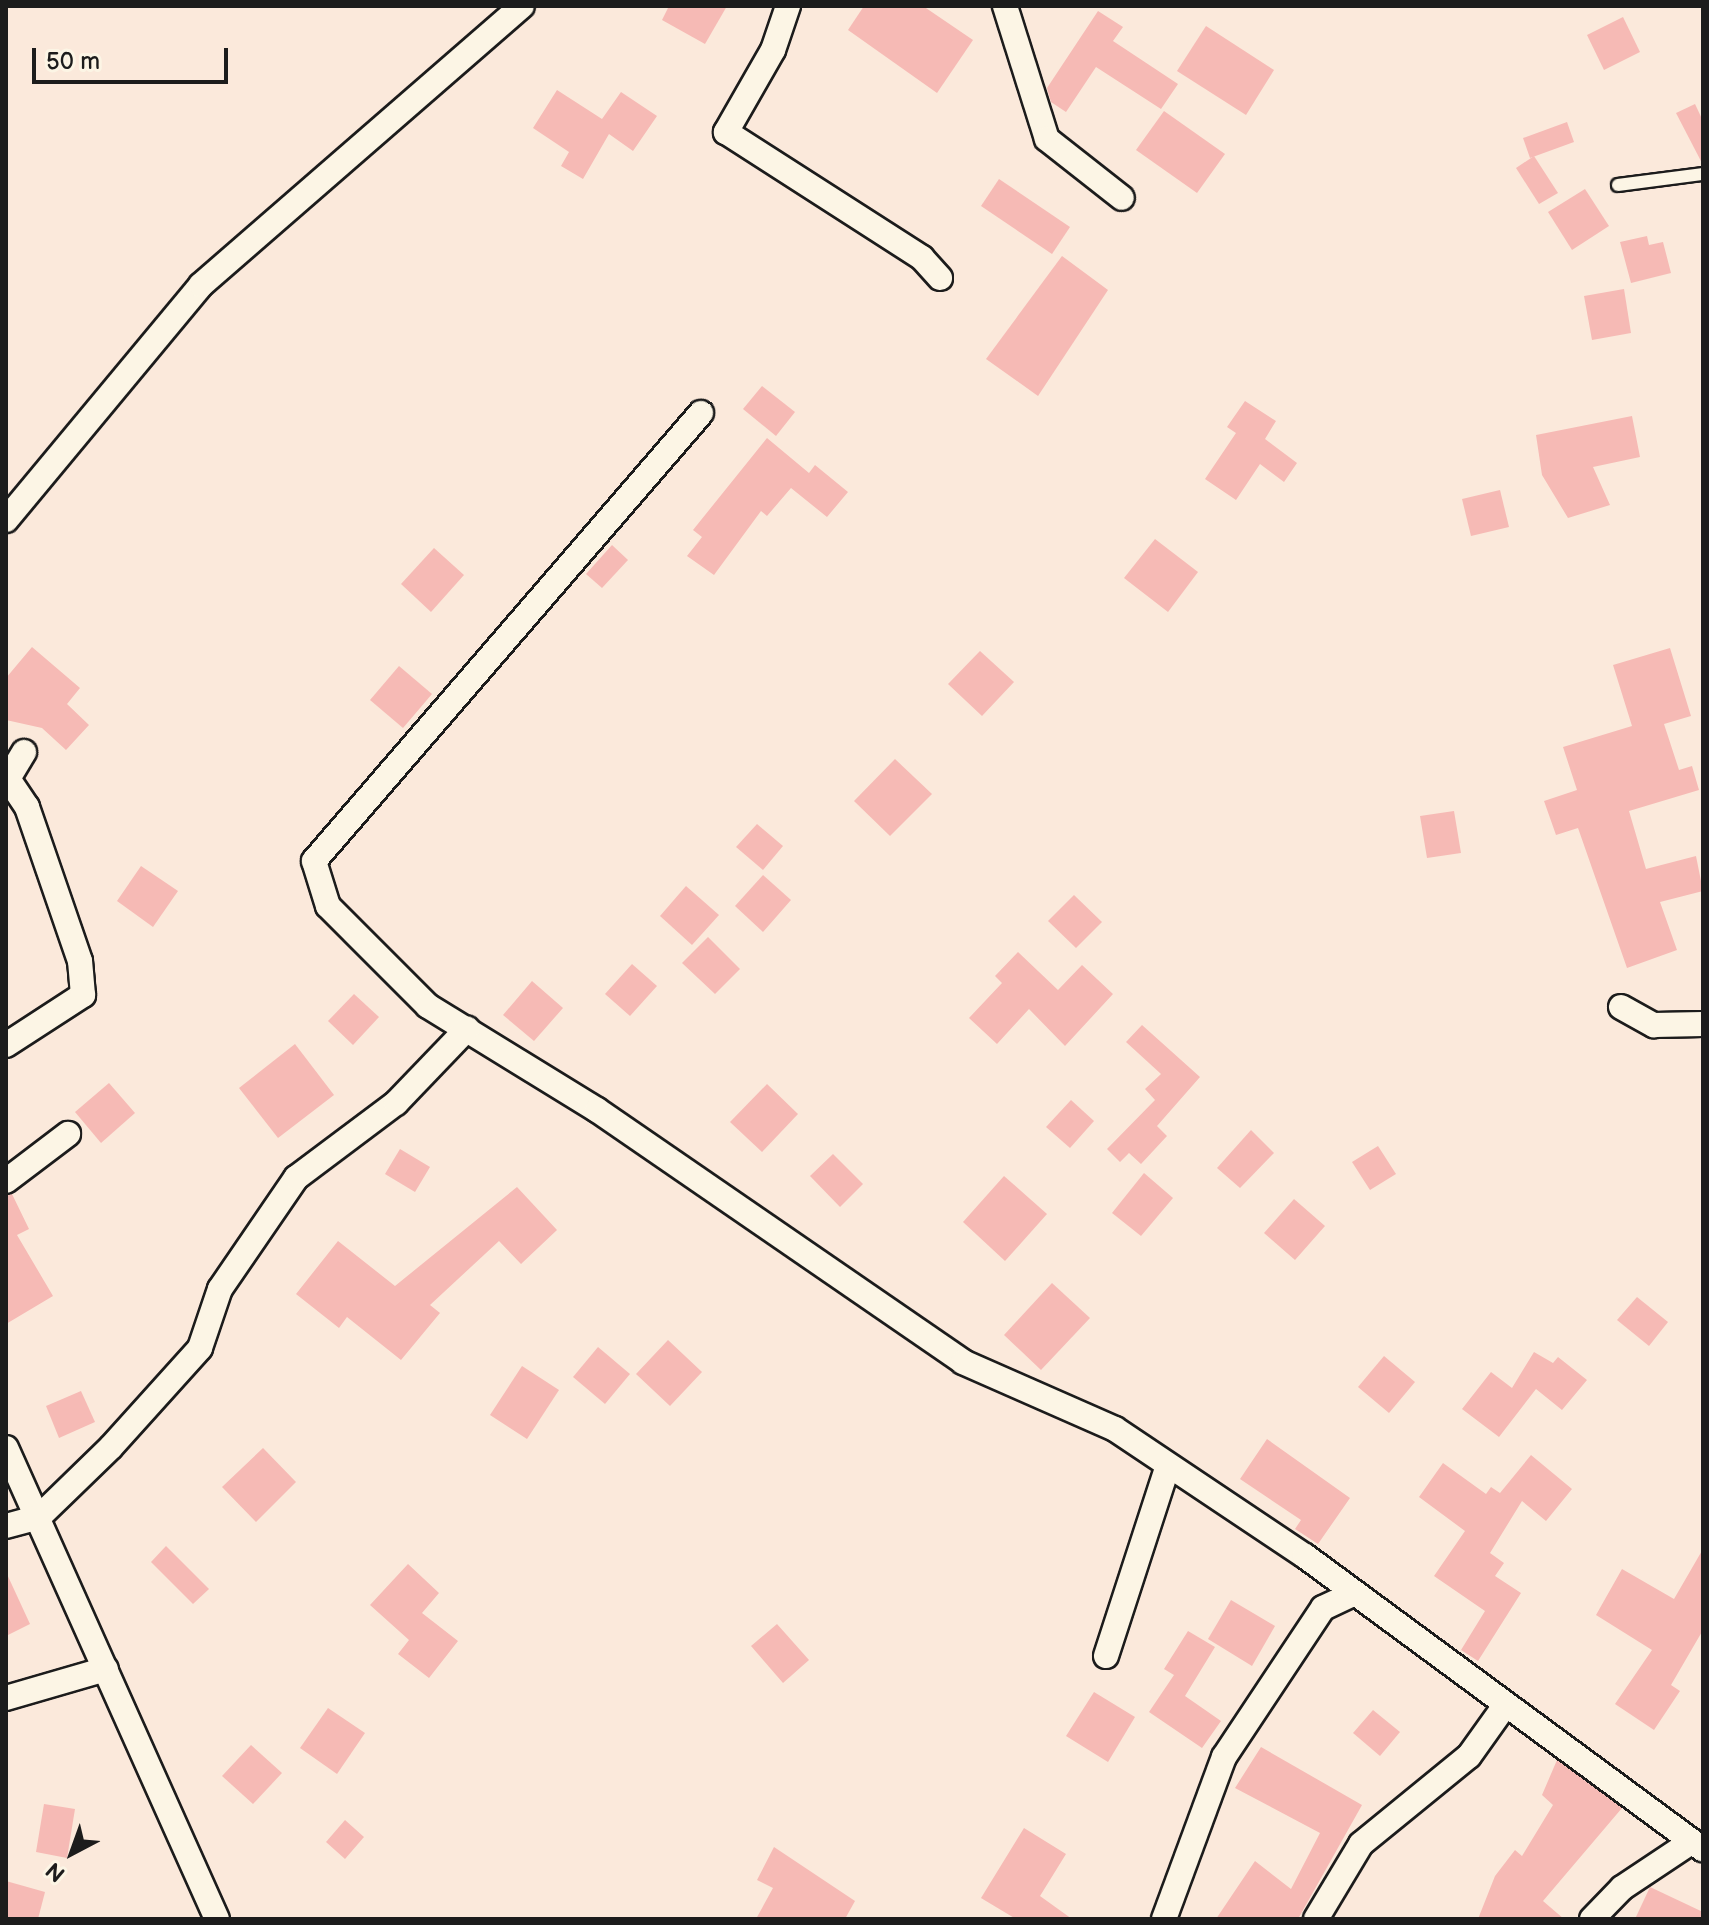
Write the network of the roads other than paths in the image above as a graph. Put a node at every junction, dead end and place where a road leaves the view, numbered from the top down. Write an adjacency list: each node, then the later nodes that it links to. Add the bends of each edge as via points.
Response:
1 (522, 6): 9 (street, via 201,285)
2 (788, 6): 7 (street, via 773,50 726,132 922,258)
3 (1005, 6): 6 (street, via 1047,139)
4 (1703, 174): 5 (lane)
5 (1618, 185)
6 (1122, 198)
7 (940, 278)
8 (701, 413): 14 (street, via 314,861 328,906 428,1006)
9 (6, 520)
10 (24, 752): 11 (street)
11 (7, 781): 15 (street, via 27,807 80,961 83,995)
12 (1621, 1007): 13 (street, via 1654,1025)
13 (1703, 1024)
14 (467, 1029): 19 (street, via 963,1362 1105,1423); 20 (street, via 396,1103 296,1178 220,1289 200,1348)
15 (6, 1045)
16 (68, 1134): 17 (street)
17 (6, 1181)
18 (6, 1448): 20 (street)
19 (1167, 1468): 22 (street); 23 (street)
20 (39, 1517): 21 (street); 24 (street)
21 (6, 1526)
22 (1355, 1593): 26 (street); 29 (street, via 1323,1608 1224,1757)
23 (1106, 1656)
24 (106, 1669): 25 (street); 28 (street)
25 (6, 1698)
26 (1504, 1707): 27 (street, via 1629,1790); 30 (street, via 1469,1756 1361,1844)
27 (1697, 1845): 31 (street, via 1622,1888)
28 (217, 1919)
29 (1164, 1919)
30 (1316, 1919)
31 (1592, 1919)

